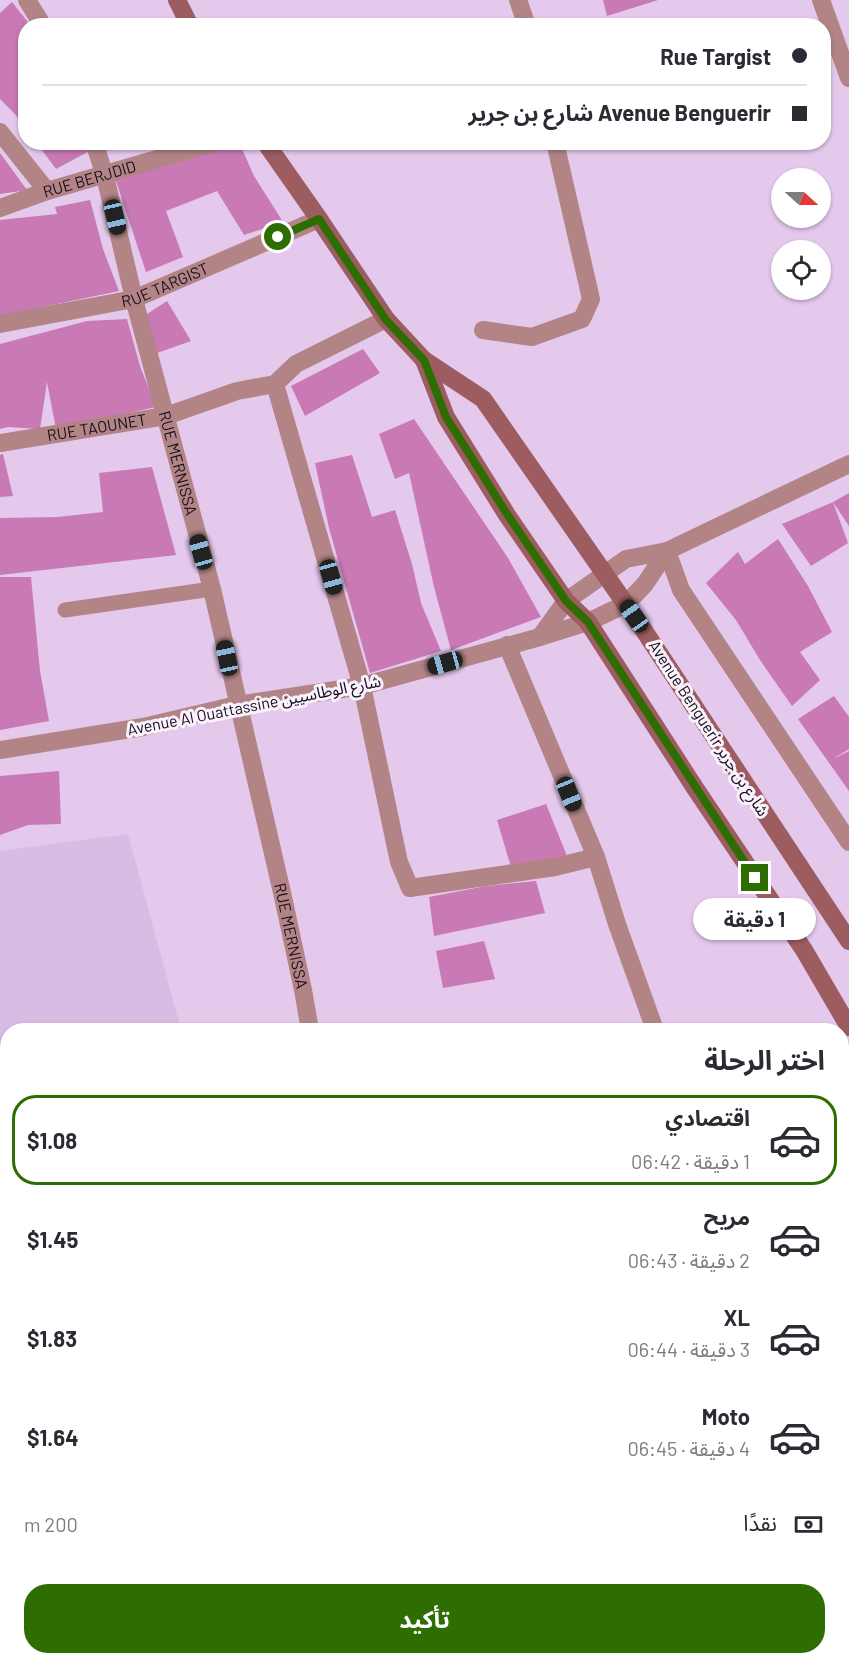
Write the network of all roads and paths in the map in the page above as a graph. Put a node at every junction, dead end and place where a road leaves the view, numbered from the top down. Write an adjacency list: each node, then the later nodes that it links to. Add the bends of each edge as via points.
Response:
1 (27, 0): 5 (street)
2 (177, 0): 6 (main road)
3 (518, 0): 7 (street)
4 (821, 0): 8 (street)
5 (38, 18)
6 (186, 18)
7 (524, 18)
8 (827, 18)
9 (831, 28): 10 (street)
10 (849, 78)
11 (0, 132): 17 (street)
12 (97, 150): 16 (street, RUE MERNISSA)
13 (190, 150): 16 (street, RUE BERJDID)
14 (271, 150): 19 (main road, Avenue Benguerir شارع بن جرير)
15 (557, 150): 23 (street, via 591,299 582,319 532,337)
16 (105, 176): 17 (street, RUE BERJDID); 20 (street, RUE MERNISSA)
17 (47, 191): 18 (street, RUE BERJDID)
18 (0, 208)
19 (319, 219): 20 (street, RUE TARGIST); 21 (main road, Avenue Benguerir شارع بن جرير)
20 (134, 299): 22 (street, RUE TARGIST); 26 (street, RUE MERNISSA)
21 (386, 320): 24 (main road, Avenue Benguerir شارع بن جرير); 25 (street, via 296,364)
22 (0, 324)
23 (483, 330)
24 (424, 360): 30 (main road, Avenue Benguerir شارع بن جرير, via 483,399); 32 (main road, Avenue Benguerir شارع بن جرير, via 446,417)
25 (275, 384): 26 (street, RUE TAOUNET, via 237,391); 38 (street)
26 (165, 416): 27 (street, RUE TAOUNET); 31 (street, RUE MERNISSA)
27 (0, 443)
28 (849, 464): 29 (street, Avenue Al Ouattassine شارع الوطاسيين)
29 (667, 552): 30 (street, Avenue Al Ouattassine شارع الوطاسيين, via 626,559); 33 (street, Avenue Al Ouattassine شارع الوطاسيين); 41 (street, via 681,590)
30 (605, 573): 32 (street, Avenue Al Ouattassine شارع الوطاسيين); 33 (main road, Avenue Benguerir شارع بن جرير)
31 (212, 589): 34 (lane); 39 (street, RUE MERNISSA)
32 (566, 601): 35 (main road, Avenue Benguerir شارع بن جرير); 36 (street, Avenue Al Ouattassine شارع الوطاسيين)
33 (626, 604): 35 (street, Avenue Al Ouattassine شارع الوطاسيين); 43 (main road, Avenue Benguerir شارع بن جرير)
34 (65, 610)
35 (588, 622): 36 (street, Avenue Al Ouattassine شارع الوطاسيين); 46 (main road, Avenue Benguerir شارع بن جرير, via 804,950)
36 (540, 637): 37 (street, Avenue Al Ouattassine شارع الوطاسيين)
37 (507, 645): 38 (street, Avenue Al Ouattassine شارع الوطاسيين); 42 (street)
38 (362, 686): 39 (street, Avenue Al Ouattassine شارع الوطاسيين); 42 (street, via 399,862 410,888 555,867)
39 (237, 705): 40 (street, Avenue Al Ouattassine شارع الوطاسيين, via 143,727); 44 (street, RUE MERNISSA, via 283,897)
40 (0, 750)
41 (849, 842)
42 (596, 857): 45 (street)
43 (849, 941)
44 (308, 1023)
45 (652, 1023)
46 (847, 1023)

